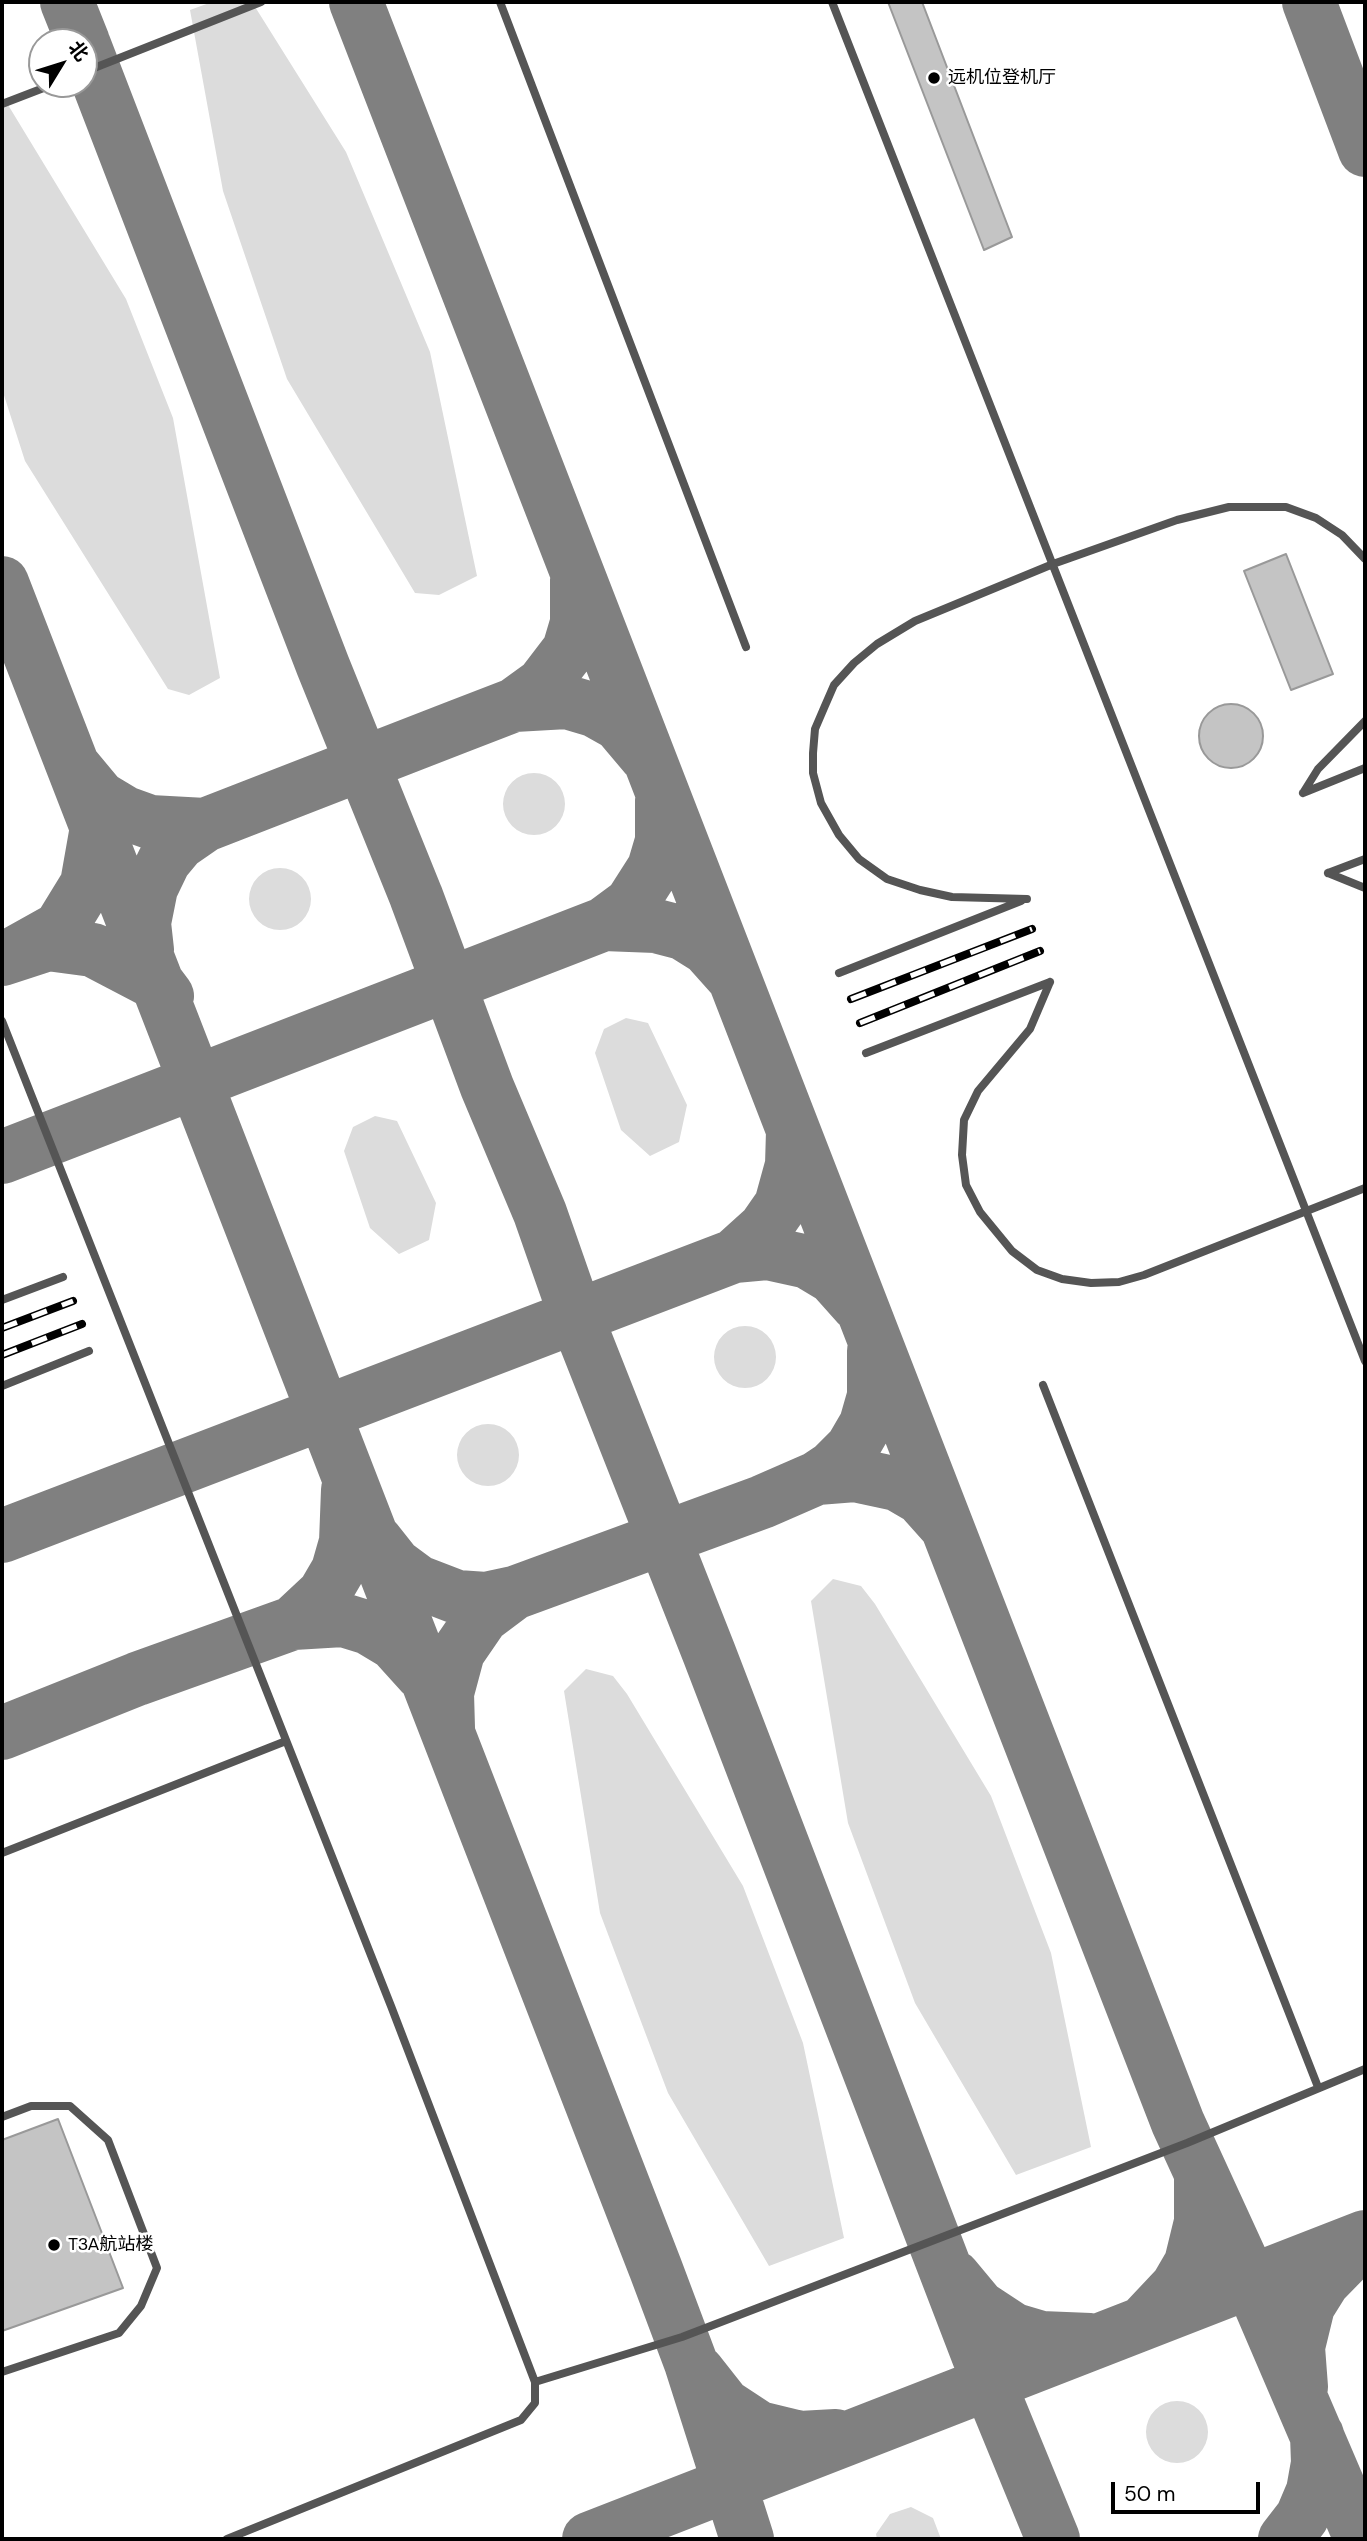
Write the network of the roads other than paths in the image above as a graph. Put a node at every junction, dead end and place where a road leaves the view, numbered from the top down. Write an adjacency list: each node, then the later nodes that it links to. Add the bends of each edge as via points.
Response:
1 (261, 2): 4 (lane)
2 (500, 2): 9 (lane)
3 (832, 2): 8 (lane)
4 (98, 66)
5 (28, 94): 6 (lane)
6 (2, 104)
7 (1365, 559): 8 (lane, via 1316,517 1286,507 1258,505 1177,520)
8 (1053, 564): 14 (lane, via 915,621 877,645 834,685 815,729 813,773 821,803 859,859 887,879 952,897 1027,899); 18 (lane)
9 (746, 647)
10 (1365, 721): 11 (lane, via 1318,769 1303,793)
11 (1365, 768)
12 (1365, 859): 13 (lane, via 1328,873)
13 (1365, 888)
14 (839, 973)
15 (2, 1021): 25 (lane)
16 (866, 1054): 18 (lane, via 1050,982 1030,1029 978,1091 964,1120 962,1156 966,1185 980,1212 1012,1251 1037,1270 1062,1279 1119,1282)
17 (1365, 1188): 18 (lane)
18 (1307, 1212): 22 (lane)
19 (63, 1277): 20 (lane)
20 (2, 1300)
21 (89, 1351): 24 (lane)
22 (1365, 1361)
23 (1043, 1385): 28 (lane)
24 (2, 1386)
25 (286, 1741): 26 (lane); 31 (lane)
26 (2, 1853)
27 (1365, 2069): 28 (lane)
28 (1318, 2087): 31 (lane, via 1187,2143 682,2337)
29 (2, 2117): 30 (lane, via 31,2106 69,2106 108,2140 157,2268 141,2306 119,2333)
30 (2, 2372)
31 (535, 2382): 32 (lane, via 536,2403 522,2420)
32 (228, 2539)

